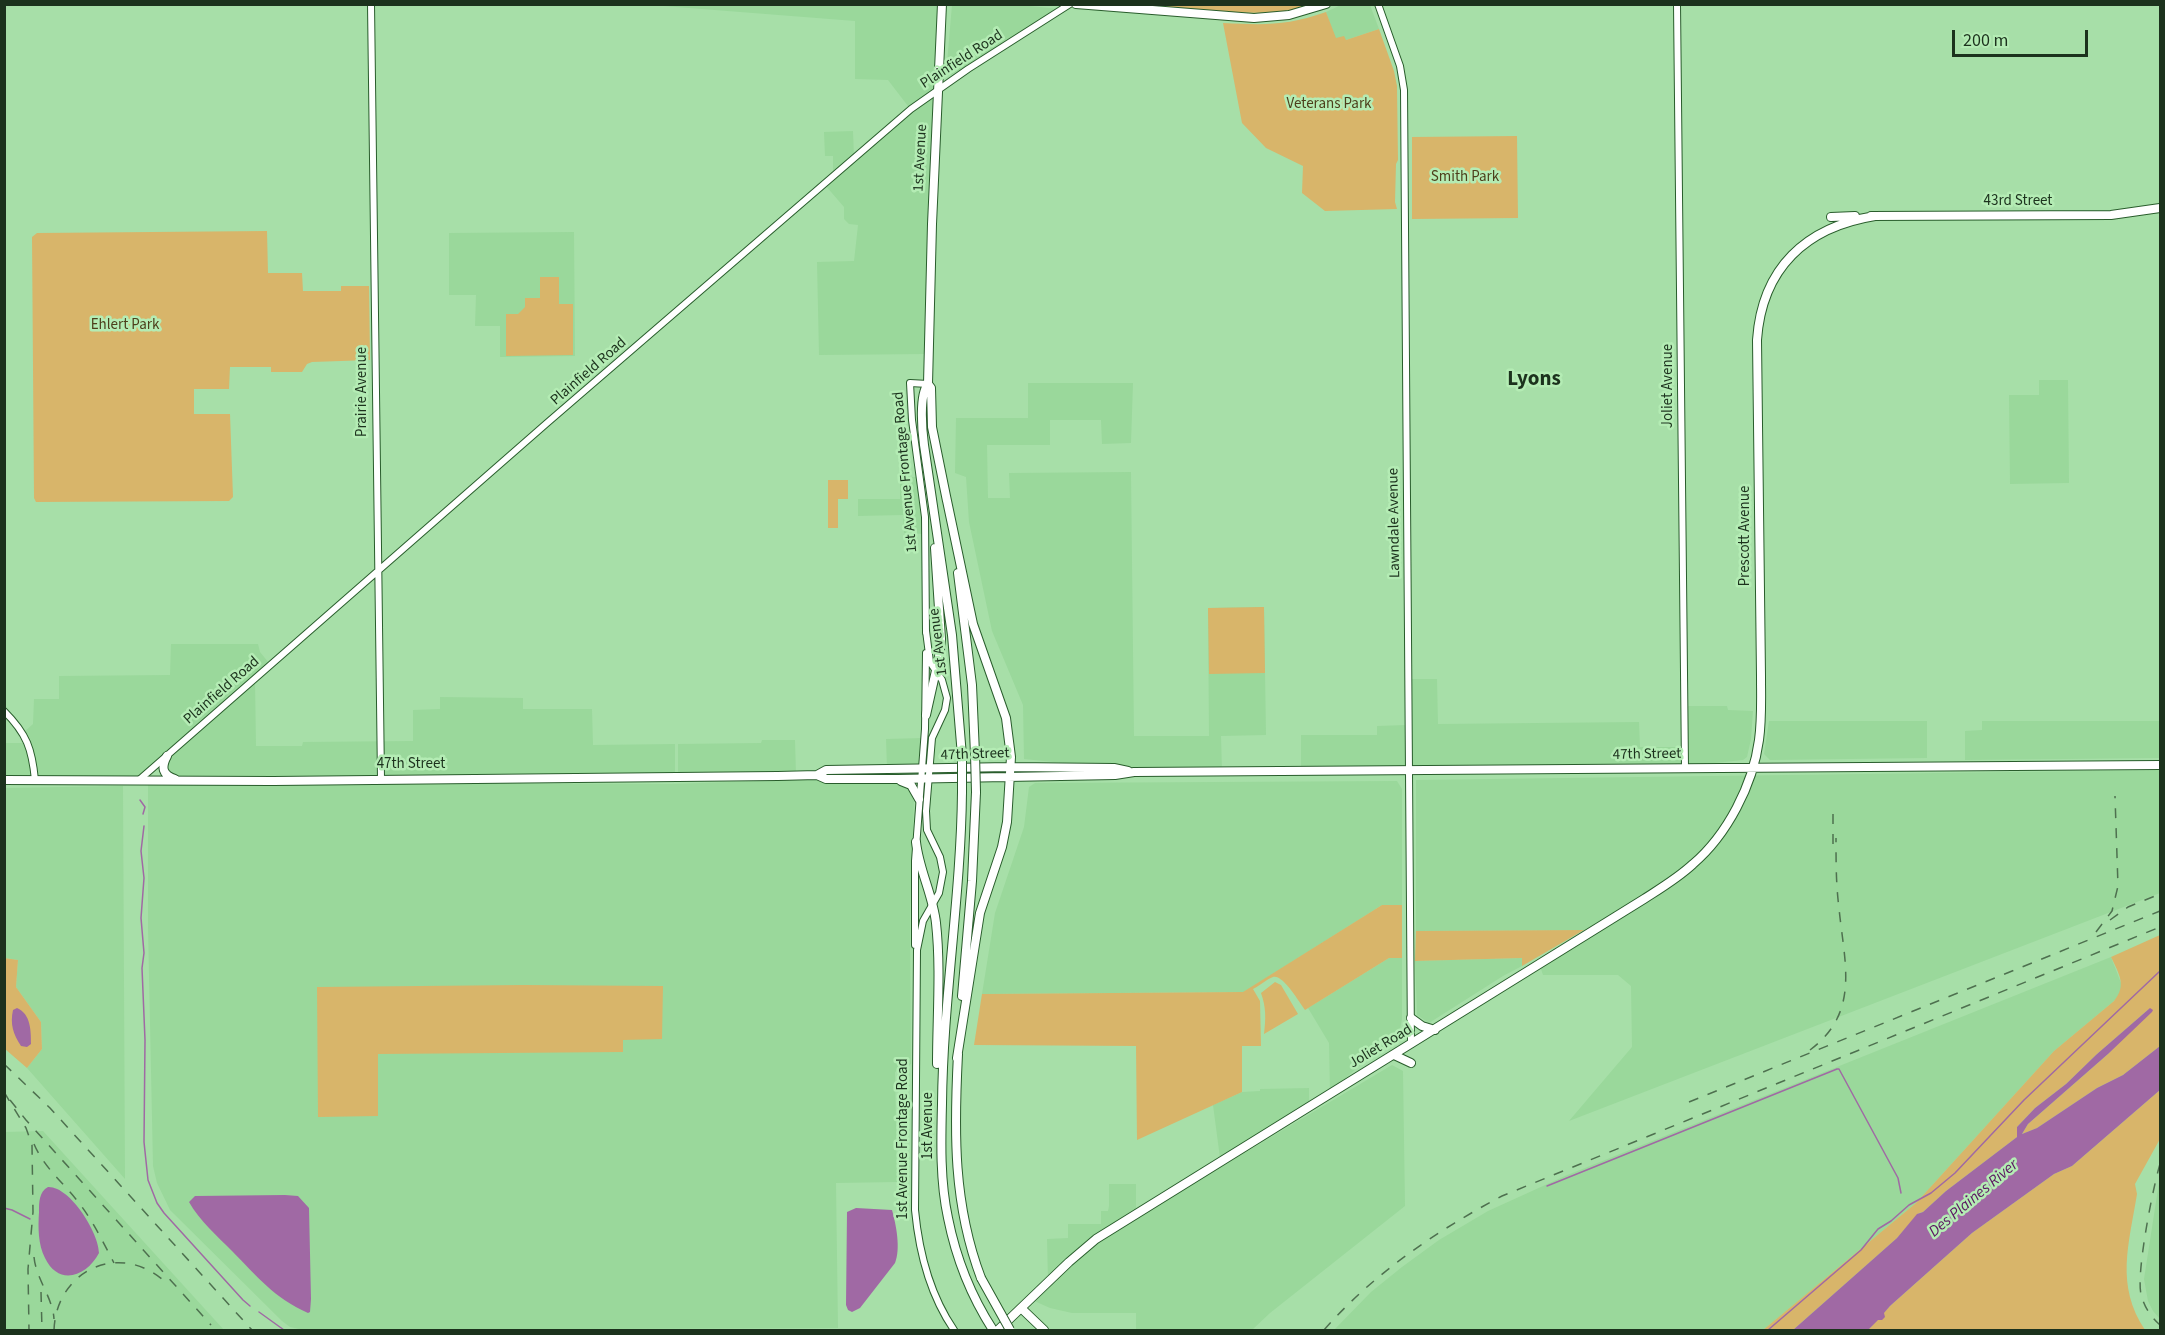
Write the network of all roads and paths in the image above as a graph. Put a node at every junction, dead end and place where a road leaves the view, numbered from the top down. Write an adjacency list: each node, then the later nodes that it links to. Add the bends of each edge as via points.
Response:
1 (371, 4): 15 (street, Prairie Avenue)
2 (942, 4): 8 (main road, 1st Avenue)
3 (1070, 4): 8 (street, Plainfield Road)
4 (1076, 4): 5 (main road, via 1254,18 1289,15)
5 (1326, 4)
6 (1378, 4): 27 (street, Lawndale Avenue, via 1400,66 1404,90)
7 (1677, 4): 25 (street, Joliet Avenue)
8 (938, 89): 12 (main road, 1st Avenue); 15 (street, Plainfield Road)
9 (2160, 208): 10 (main road, 43rd Street, via 2111,214)
10 (1875, 216): 11 (main road); 23 (main road, Prescott Avenue, via 1831,227 1802,246 1779,271 1762,305 1757,340 1761,713)
11 (1831, 217)
12 (928, 384): 13 (main road, 1st Avenue, via 922,420); 14 (main road, 1st Avenue); 16 (street, 1st Avenue Frontage Road, via 910,383 925,517)
13 (930, 485): 17 (main road, via 941,624); 49 (main road, 1st Avenue, bridge, via 954,651 962,756 959,865 943,1062)
14 (946, 496): 20 (main road, via 973,624 1006,718); 47 (main road, 1st Avenue, bridge, via 970,659 976,792)
15 (377, 572): 21 (street, Plainfield Road); 32 (street, Prairie Avenue)
16 (926, 630): 17 (street, 1st Avenue Frontage Road, via 929,656); 19 (street, 1st Avenue Frontage Road)
17 (936, 671): 19 (main road); 29 (street, 1st Avenue Frontage Road, via 947,698 932,738)
18 (4, 711): 35 (street, via 29,744)
19 (926, 714): 29 (street, 1st Avenue Frontage Road)
20 (1010, 749): 24 (main road, via 1026,765); 26 (main road)
21 (167, 756): 36 (street, Plainfield Road); 37 (main road, via 164,772)
22 (2160, 765): 23 (main road, 47th Street)
23 (1753, 767): 25 (main road, 47th Street); 44 (main road, Joliet Road, via 1730,818 1695,864)
24 (1055, 768): 26 (main road, 47th Street); 28 (main road, 47th Street)
25 (1685, 768): 27 (main road, 47th Street)
26 (1010, 771): 29 (main road, 47th Street); 31 (main road, 47th Street); 38 (main road)
27 (1410, 771): 28 (main road, 47th Street); 43 (street, Lawndale Avenue)
28 (1134, 772): 31 (main road, 47th Street)
29 (925, 774): 30 (main road, 47th Street, via 826,771); 33 (main road, 47th Street); 39 (street, 1st Avenue Frontage Road); 41 (street, 1st Avenue Frontage Road, via 927,830 943,872)
30 (817, 775): 32 (main road, 47th Street); 33 (main road, 47th Street)
31 (1040, 775): 38 (main road, via 1017,783)
32 (381, 779): 37 (main road, 47th Street)
33 (898, 779): 39 (main road, via 911,785)
34 (4, 780): 35 (main road, 47th Street)
35 (35, 780): 36 (main road, 47th Street)
36 (139, 780): 37 (main road, 47th Street)
37 (178, 780)
38 (1009, 798): 47 (main road, via 1005,836 980,913)
39 (919, 799): 40 (street, 1st Avenue Frontage Road)
40 (915, 842): 41 (main road); 42 (street, 1st Avenue Frontage Road)
41 (933, 904): 42 (street, 1st Avenue Frontage Road, via 920,931); 49 (main road)
42 (916, 975): 51 (street, 1st Avenue Frontage Road, via 916,1221 933,1288)
43 (1411, 1018): 44 (main road); 45 (street, Lawndale Avenue)
44 (1435, 1030): 45 (main road, Joliet Road)
45 (1411, 1044): 46 (main road, Joliet Road)
46 (1394, 1055): 48 (main road); 50 (main road, Joliet Road, via 1096,1239)
47 (957, 1058): 54 (main road, 1st Avenue, bridge, via 958,1182 966,1233 981,1278)
48 (1411, 1063)
49 (942, 1148): 52 (main road, 1st Avenue, via 946,1211 956,1251)
50 (1021, 1308): 53 (main road, Joliet Road); 55 (main road)
51 (954, 1330)
52 (993, 1330)
53 (998, 1330)
54 (1010, 1330)
55 (1044, 1330)

